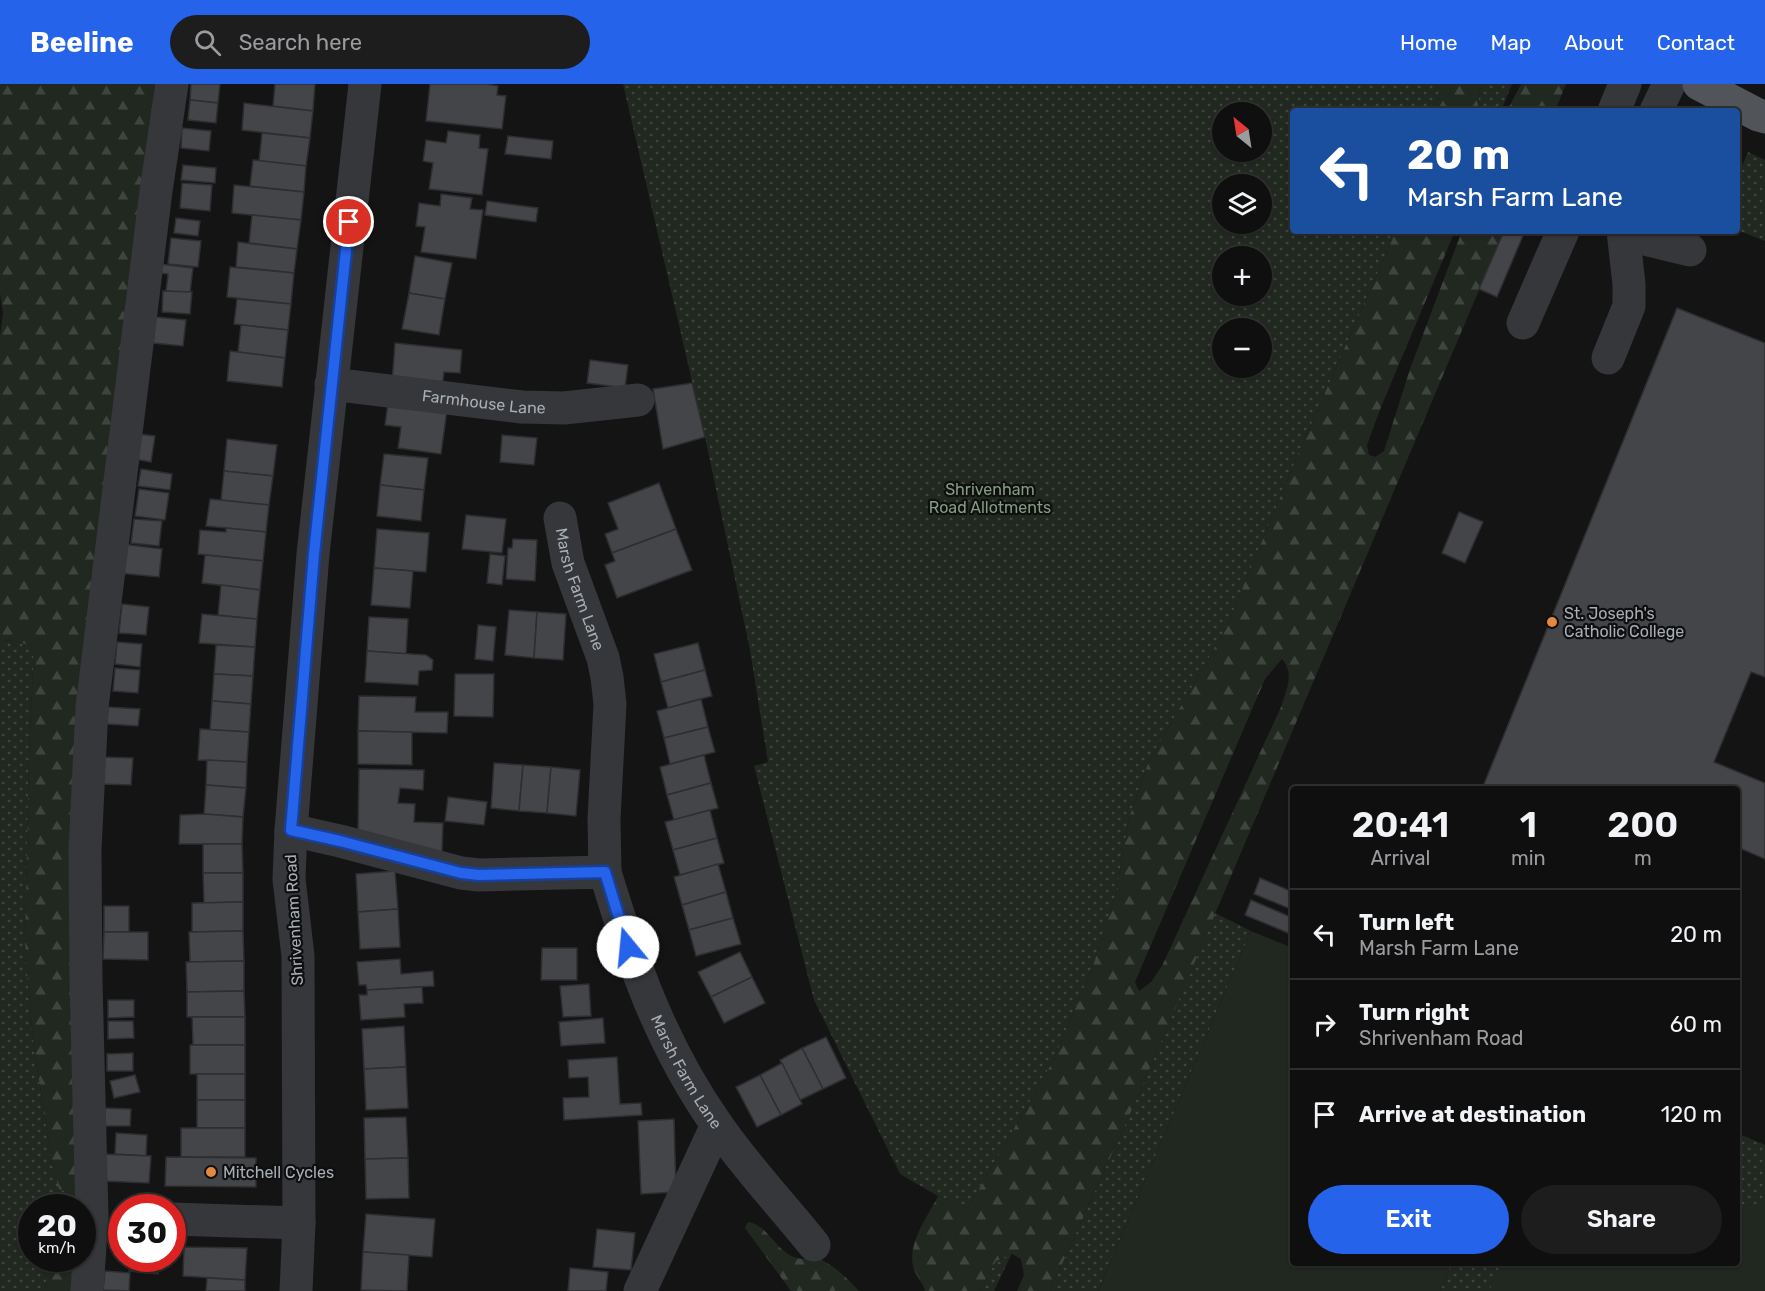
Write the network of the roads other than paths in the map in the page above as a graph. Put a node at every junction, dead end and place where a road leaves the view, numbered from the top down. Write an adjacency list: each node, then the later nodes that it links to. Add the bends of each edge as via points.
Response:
1 (172, 84): 21 (street, via 92,707 85,850 86,982)
2 (365, 84): 15 (street, Shrivenham Road)
3 (1626, 84): 6 (street)
4 (1669, 84): 7 (street)
5 (1699, 84): 8 (main road)
6 (1615, 108)
7 (1657, 108)
8 (1765, 117)
9 (1562, 234): 13 (street)
10 (1623, 234): 14 (street, via 1629,306)
11 (1630, 234): 12 (street)
12 (1689, 250)
13 (1523, 323)
14 (1608, 358)
15 (331, 384): 16 (street, Farmhouse Lane, via 522,407 564,408); 18 (street, Shrivenham Road)
16 (638, 400)
17 (560, 518): 19 (street, Marsh Farm Lane, via 568,563 603,658 610,704)
18 (291, 830): 19 (street, via 461,873); 23 (street, Shrivenham Road, via 289,886 298,956)
19 (605, 872): 20 (street, Marsh Farm Lane, via 641,983 675,1056)
20 (717, 1125): 24 (street, Marsh Farm Lane); 27 (street)
21 (107, 1217): 25 (street)
22 (186, 1219): 23 (street)
23 (299, 1223): 26 (street, Shrivenham Road)
24 (814, 1245)
25 (87, 1291)
26 (296, 1291)
27 (640, 1291)

